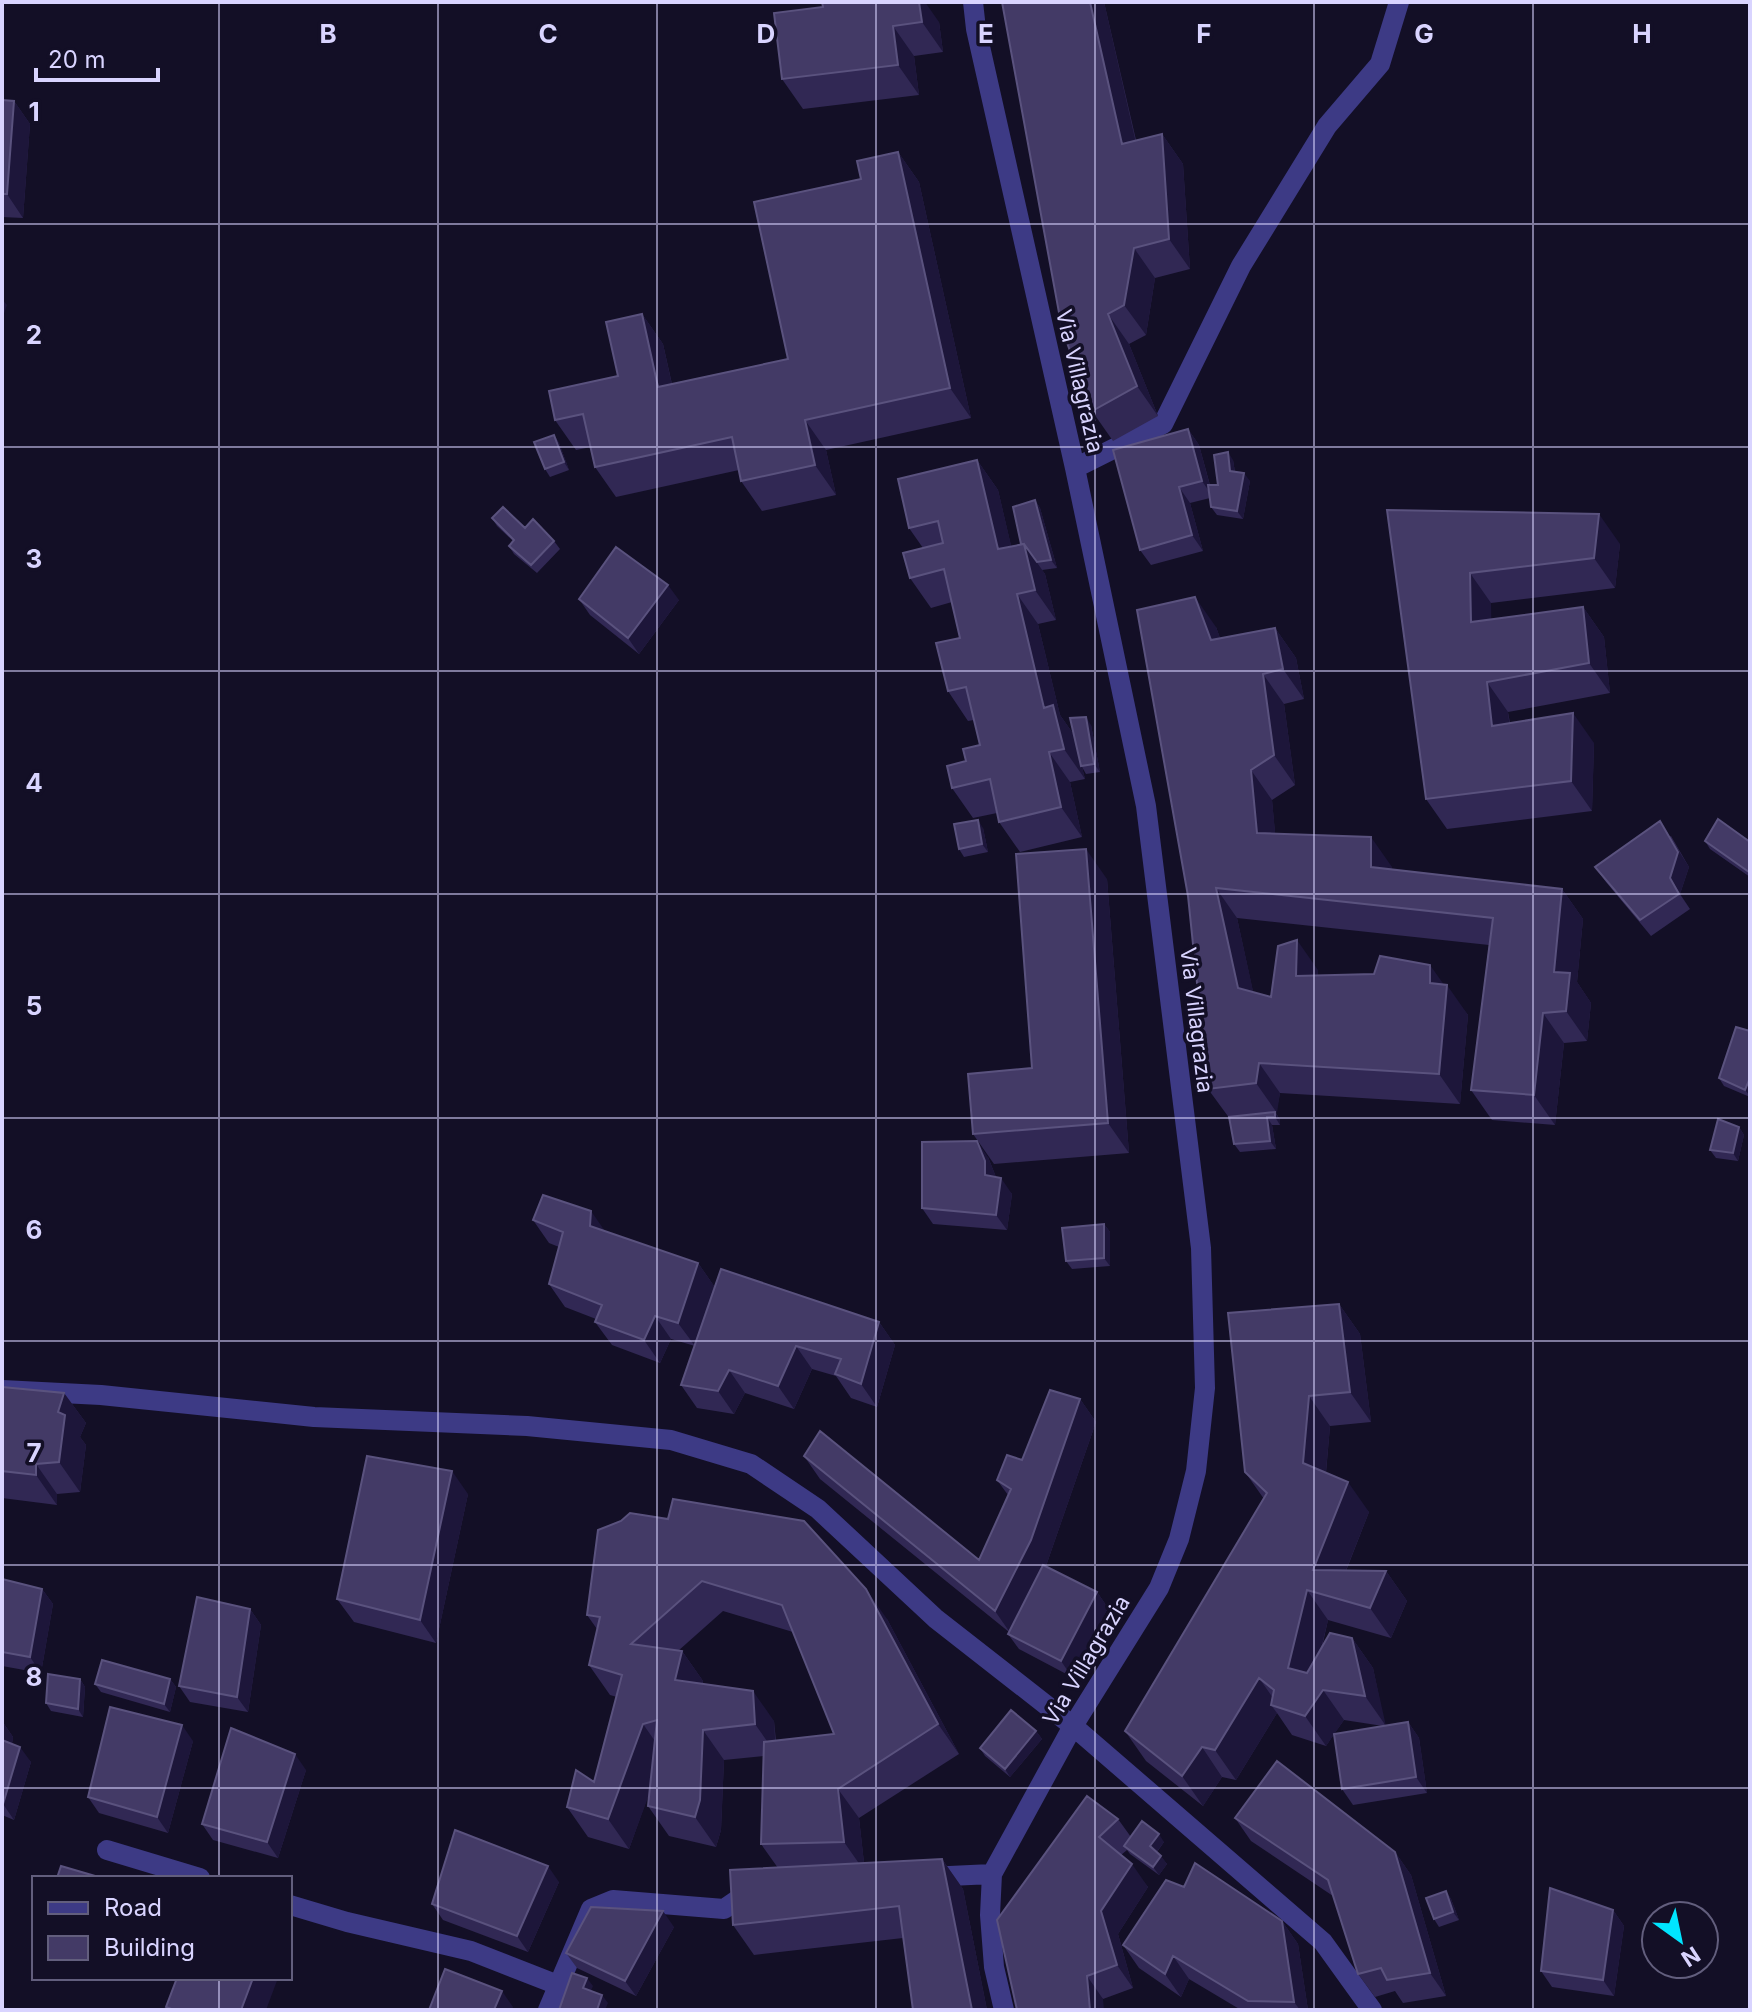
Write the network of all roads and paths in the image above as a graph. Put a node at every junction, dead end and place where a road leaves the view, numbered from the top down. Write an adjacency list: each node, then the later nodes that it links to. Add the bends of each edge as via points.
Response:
1 (973, 2): 3 (street, Via Villagrazia)
2 (1399, 2): 3 (street, via 1380,64 1327,126 1241,266 1163,424)
3 (1075, 468): 5 (street, Via Villagrazia, via 1146,806 1201,1248 1205,1388 1196,1471 1179,1539 1159,1588)
4 (2, 1390): 5 (street, via 671,1440 751,1464 818,1509 935,1618)
5 (1073, 1726): 7 (street, Via Villagrazia); 15 (street, via 1323,1942)
6 (107, 1850): 8 (street)
7 (992, 1874): 10 (street); 14 (street, Via Villagrazia, via 994,1967)
8 (193, 1876)
9 (756, 1878): 12 (street, via 744,1884 740,1898 724,1909 613,1900 591,1909)
10 (914, 1878)
11 (292, 1906): 12 (street, via 471,1951)
12 (558, 1985): 13 (street)
13 (548, 2010)
14 (1004, 2010)
15 (1372, 2010)

